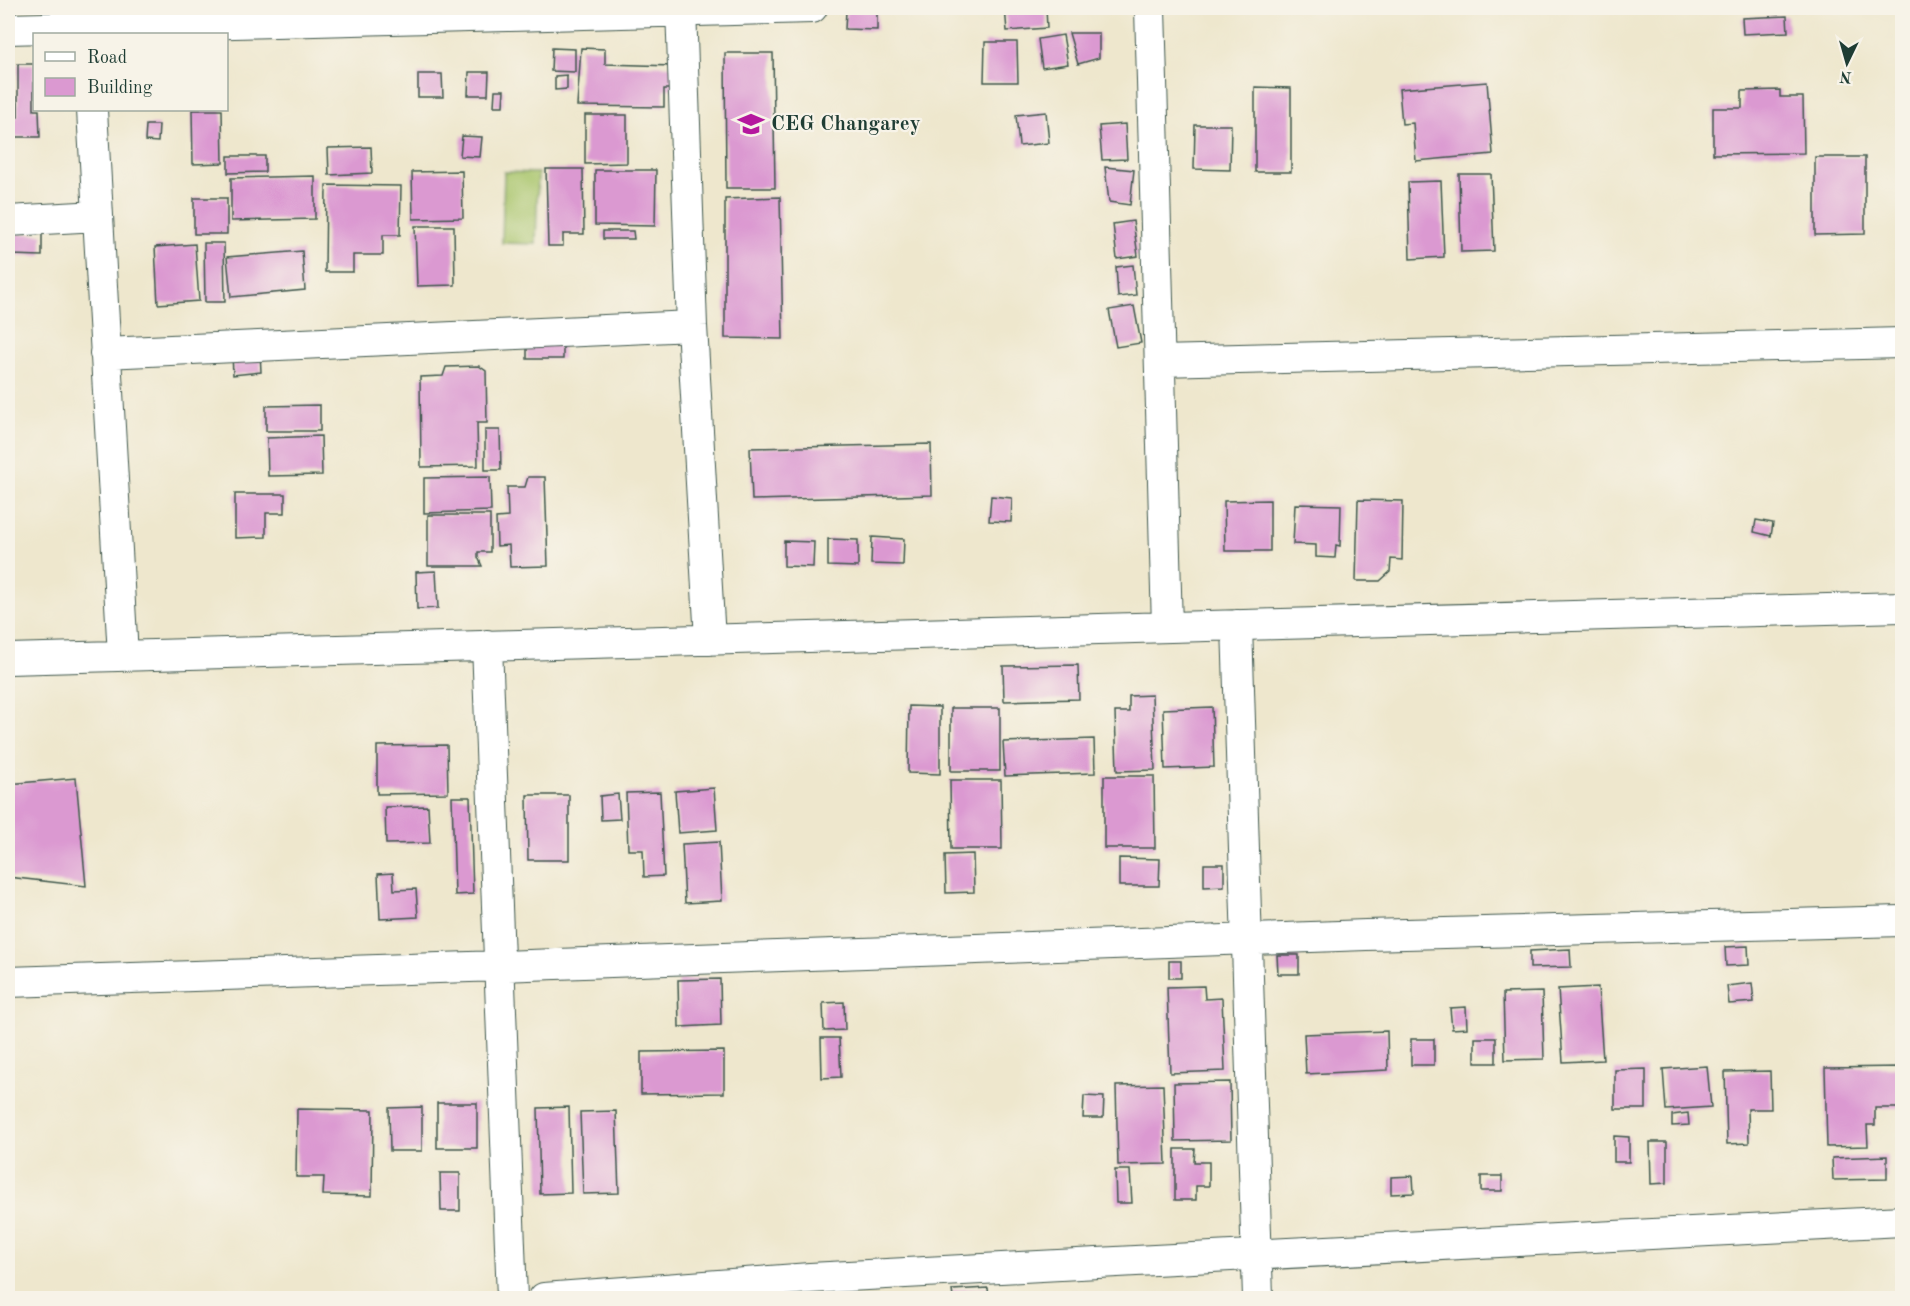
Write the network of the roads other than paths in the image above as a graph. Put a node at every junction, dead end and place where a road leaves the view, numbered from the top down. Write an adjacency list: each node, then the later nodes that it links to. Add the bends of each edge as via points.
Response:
1 (812, 8): 3 (street)
2 (1150, 8): 13 (street)
3 (681, 9): 4 (street); 10 (street)
4 (390, 13): 5 (street)
5 (87, 23): 6 (street)
6 (8, 29)
7 (92, 111): 8 (street)
8 (98, 216): 9 (street); 12 (street)
9 (8, 221)
10 (692, 326): 12 (street); 17 (street)
11 (1902, 343): 13 (street)
12 (105, 353): 19 (street)
13 (1160, 361): 16 (street)
14 (1902, 607): 15 (street)
15 (1237, 625): 16 (street); 22 (street)
16 (1167, 627): 17 (street)
17 (711, 640): 18 (street)
18 (487, 645): 19 (street); 23 (street)
19 (123, 656): 20 (street)
20 (8, 659)
21 (1902, 921): 22 (street)
22 (1247, 939): 23 (street); 26 (street)
23 (500, 966): 24 (street); 28 (street)
24 (8, 982)
25 (1902, 1221): 26 (street)
26 (1257, 1255): 27 (street); 30 (street)
27 (810, 1288): 29 (street)
28 (512, 1299)
29 (544, 1299)
30 (1258, 1299)

